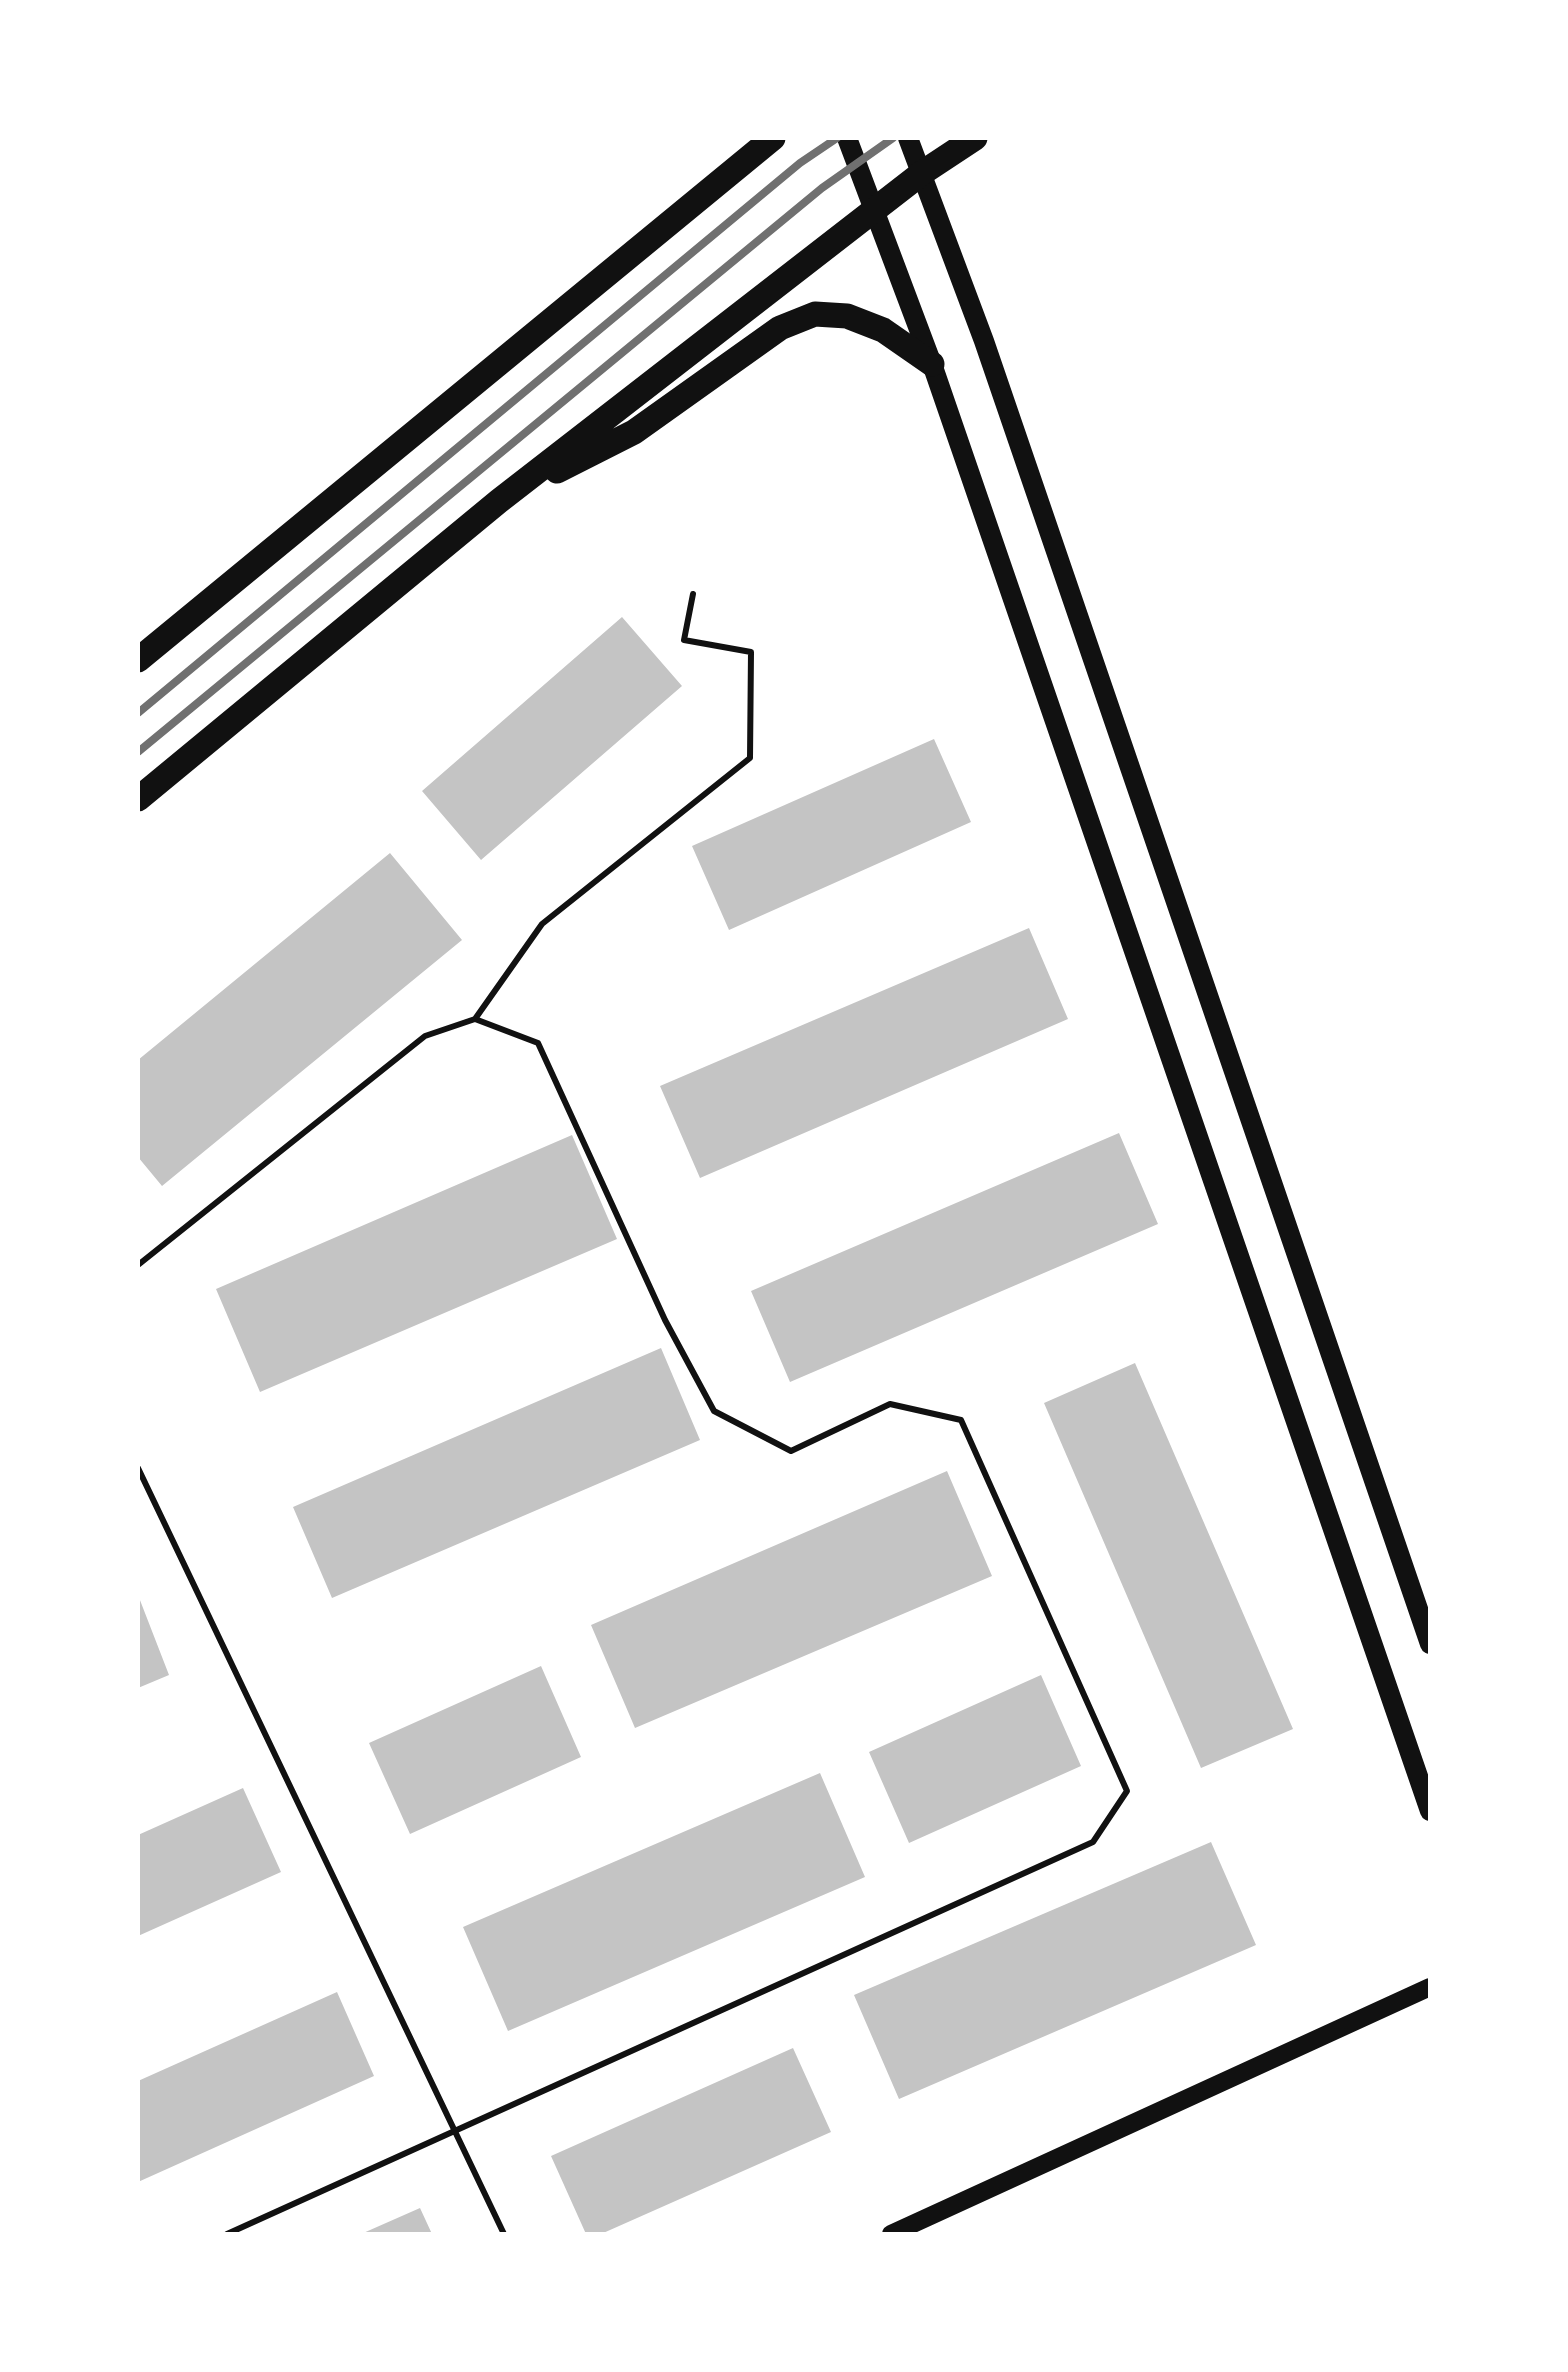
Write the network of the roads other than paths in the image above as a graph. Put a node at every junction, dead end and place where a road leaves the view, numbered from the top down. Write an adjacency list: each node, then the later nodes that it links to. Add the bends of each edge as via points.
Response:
1 (772, 138): 9 (main road)
2 (847, 138): 6 (main road)
3 (908, 138): 5 (main road)
4 (975, 138): 5 (main road)
5 (922, 174): 6 (main road); 11 (main road)
6 (875, 211): 7 (main road); 8 (main road)
7 (932, 364): 8 (main road, via 883,330 846,316 815,314 780,328 634,432); 12 (main road)
8 (499, 501): 10 (main road)
9 (138, 660)
10 (138, 799)
11 (1430, 1644)
12 (1430, 1811)
13 (1430, 1987): 14 (street)
14 (892, 2234)

